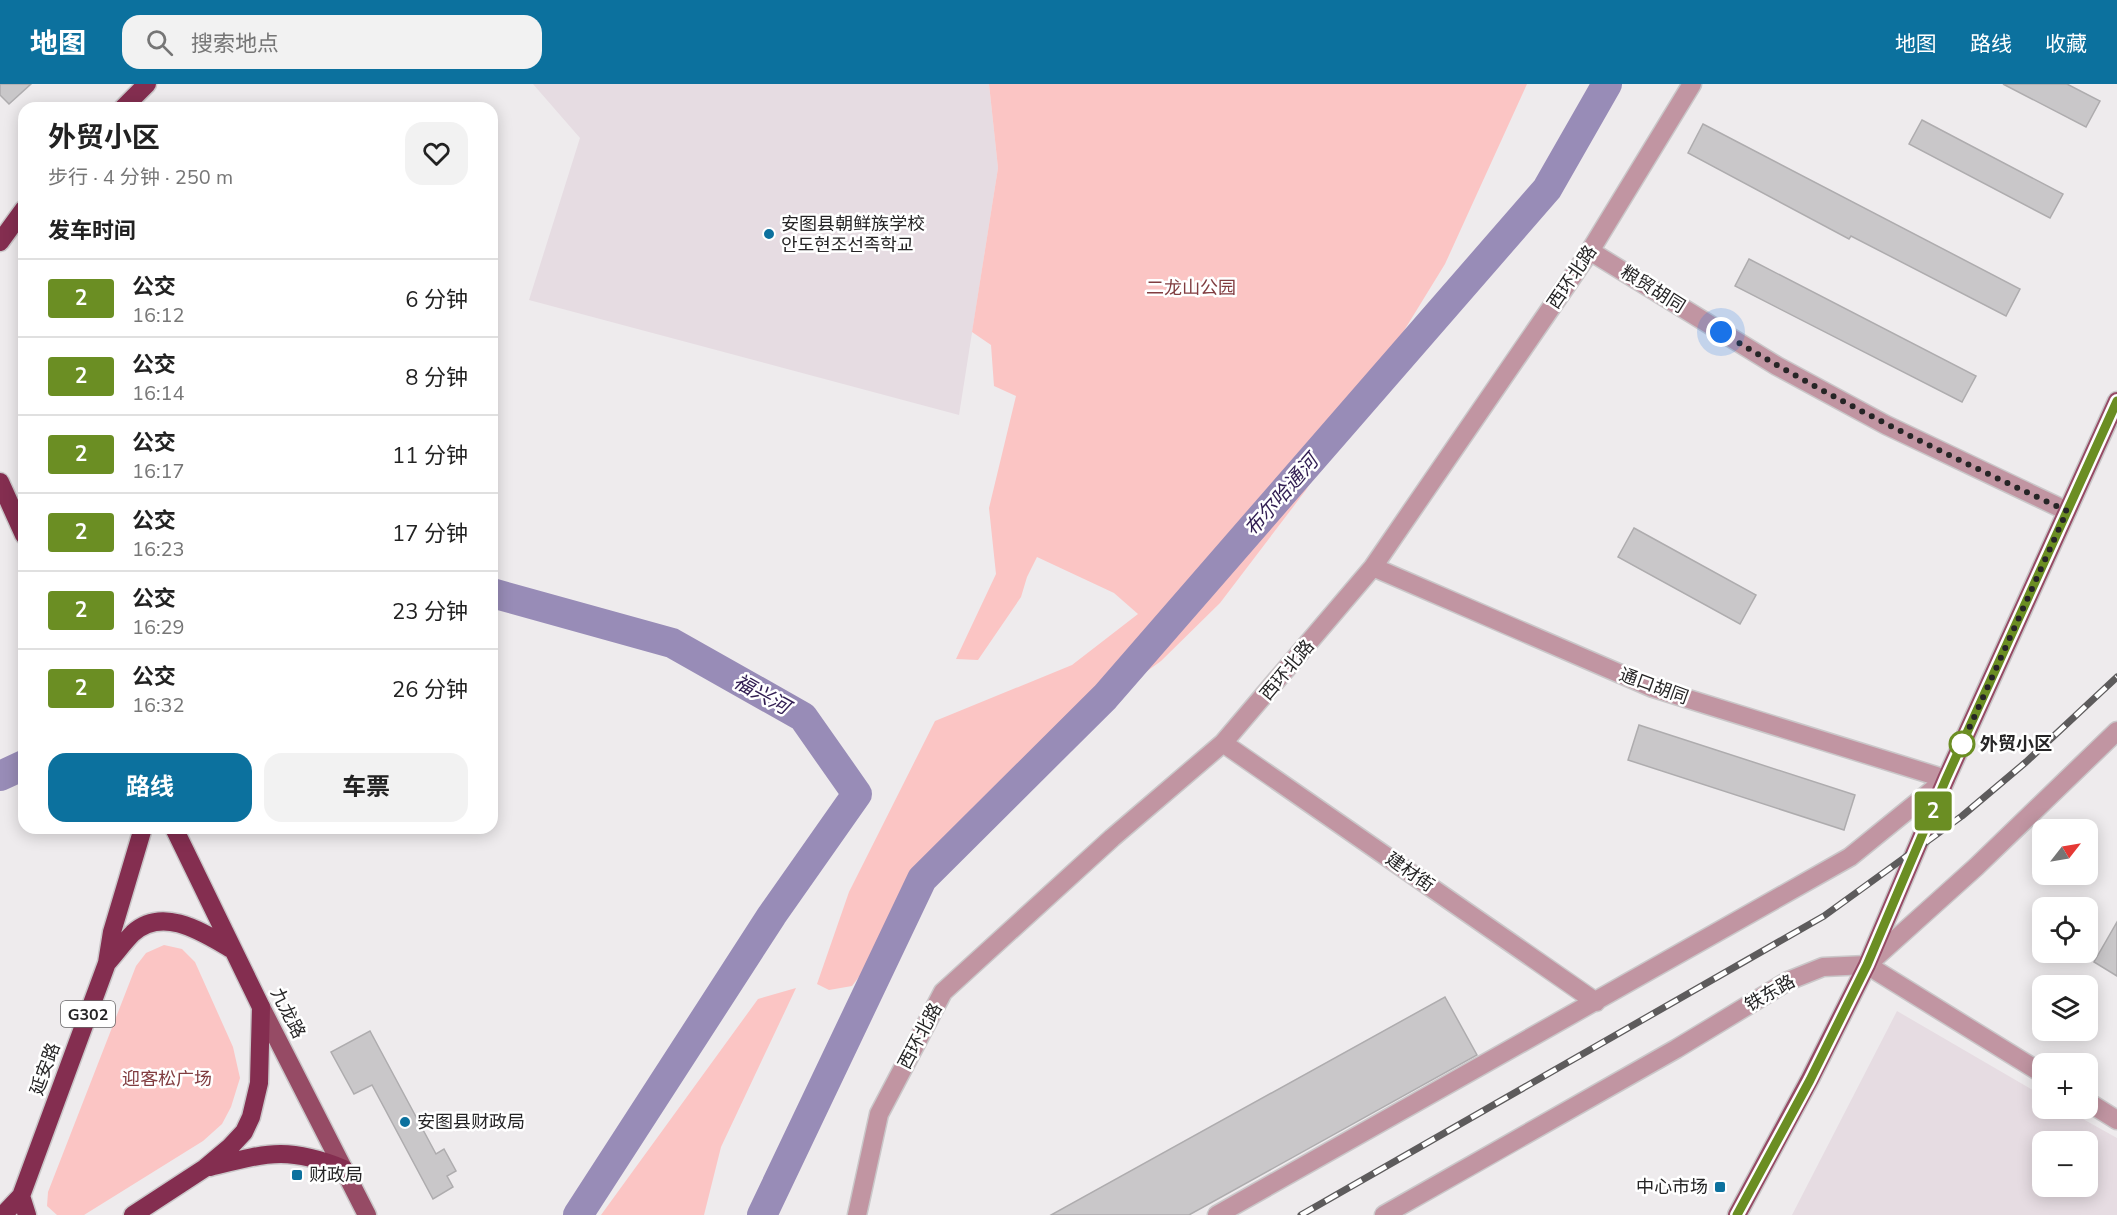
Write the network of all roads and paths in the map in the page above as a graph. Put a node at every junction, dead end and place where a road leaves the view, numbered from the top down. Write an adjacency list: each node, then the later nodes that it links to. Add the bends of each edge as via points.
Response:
1 (147, 84): 3 (highway)
2 (1692, 84): 8 (street, 西环北路)
3 (129, 102)
4 (18, 212): 6 (main road)
5 (18, 216): 7 (highway)
6 (0, 225)
7 (0, 242)
8 (1590, 251): 11 (street, 粮贸胡同, via 1777,366 1866,415); 13 (street, 西环北路)
9 (2117, 401): 11 (main road)
10 (0, 482): 12 (highway)
11 (2067, 511): 16 (main road)
12 (18, 522)
13 (1373, 567): 15 (street, 西环北路); 16 (street, 通口胡同, via 1653,688)
14 (2117, 731): 21 (street)
15 (1223, 743): 22 (street, 建材街); 34 (street, 西环北路, via 1112,838 943,993 879,1114)
16 (1946, 779): 21 (main road); 22 (street, via 1850,857)
17 (141, 834): 20 (highway, 延安路 / G302, via 112,932)
18 (177, 834): 19 (highway, 九龙路)
19 (233, 950): 20 (highway, via 186,925 163,921 134,932); 23 (highway, 九龙路)
20 (107, 963): 29 (highway, 延安路 / G302)
21 (1867, 965): 24 (street); 36 (street, 铁东路, via 1823,967 1788,981); 37 (main road)
22 (1596, 1002): 35 (street)
23 (261, 1008): 27 (highway, via 256,1102 244,1132); 28 (main road, 九龙路)
24 (2032, 1067)
25 (2098, 1108): 26 (street)
26 (2117, 1120)
27 (205, 1168): 28 (highway, via 255,1156 291,1153); 32 (highway)
28 (344, 1169): 33 (main road, 九龙路)
29 (21, 1196): 30 (highway, 延安路 / G302); 31 (highway)
30 (3, 1215)
31 (27, 1215)
32 (133, 1215)
33 (367, 1215)
34 (857, 1215)
35 (1217, 1215)
36 (1384, 1215)
37 (1737, 1215)

